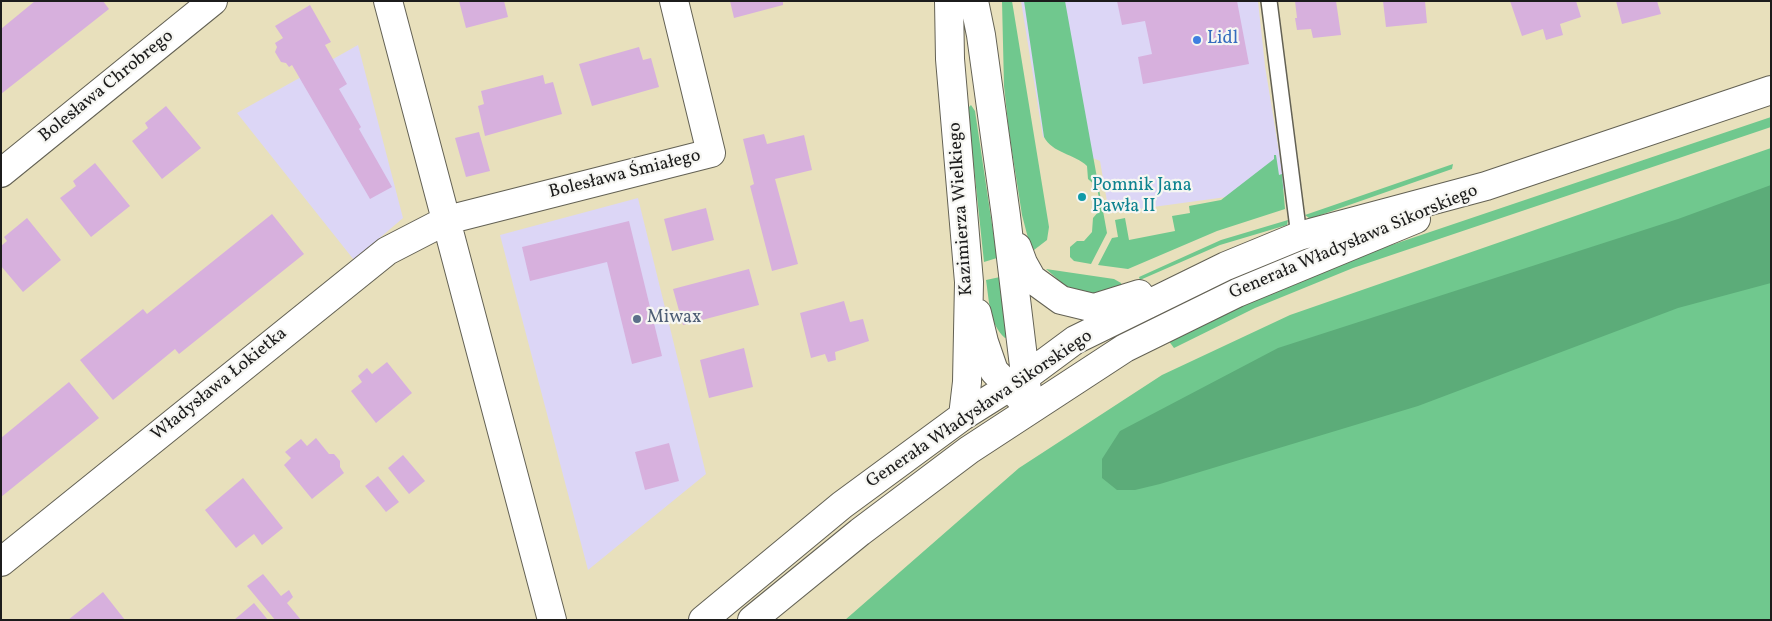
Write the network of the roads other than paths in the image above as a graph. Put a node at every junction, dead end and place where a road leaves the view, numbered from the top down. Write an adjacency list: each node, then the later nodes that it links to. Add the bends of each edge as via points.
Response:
1 (213, 1): 8 (street, Bolesława Chrobrego)
2 (388, 1): 11 (street)
3 (674, 1): 11 (street, Bolesława Śmiałego, via 711,153)
4 (949, 1): 14 (street, Kazimierza Wielkiego, via 950,59)
5 (974, 1): 10 (street, Kazimierza Wielkiego)
6 (1269, 1): 12 (lane)
7 (1771, 90): 9 (street, Generała Władysława Sikorskiego)
8 (1, 172)
9 (1486, 186): 12 (street, Generała Władysława Sikorskiego); 16 (street, Generała Władysława Sikorskiego, via 1404,224 1237,293 1125,348)
10 (1006, 216): 13 (street, Kazimierza Wielkiego, via 1032,279 1061,300 1094,308); 15 (street, Kazimierza Wielkiego)
11 (447, 220): 18 (street, Władysława Łokietka, via 387,251); 19 (street)
12 (1299, 236): 13 (street, Generała Władysława Sikorskiego)
13 (1226, 266): 15 (street, Generała Władysława Sikorskiego, via 1075,340)
14 (969, 282): 15 (street, via 994,371); 17 (street, Kazimierza Wielkiego)
15 (1017, 382): 16 (street); 17 (street, Generała Władysława Sikorskiego)
16 (1031, 409): 21 (street, Generała Władysława Sikorskiego, via 968,450 867,526)
17 (963, 416): 20 (street, Generała Władysława Sikorskiego, via 842,505)
18 (1, 562)
19 (552, 620)
20 (703, 620)
21 (752, 620)

